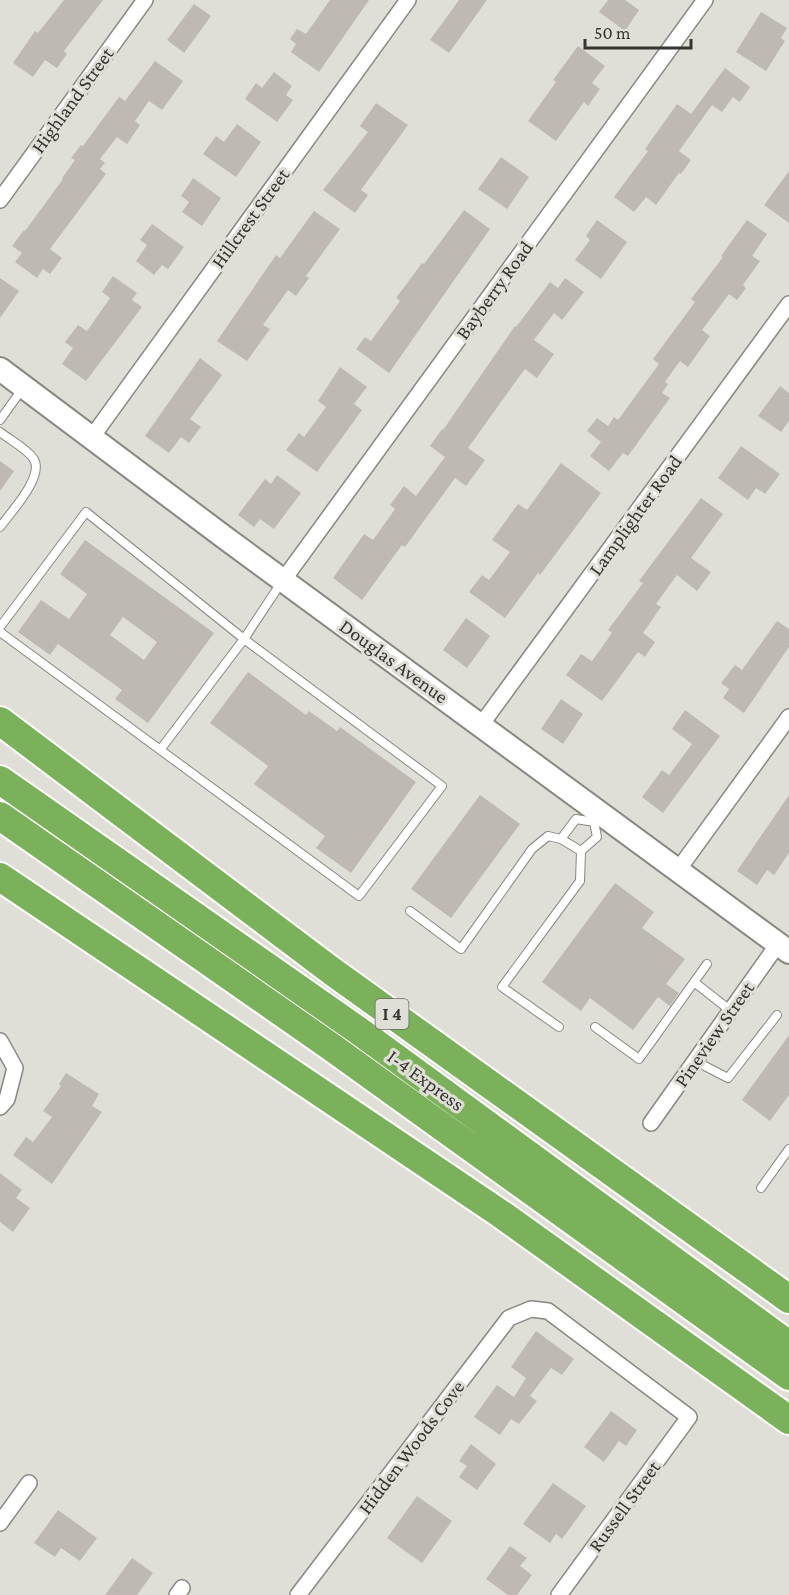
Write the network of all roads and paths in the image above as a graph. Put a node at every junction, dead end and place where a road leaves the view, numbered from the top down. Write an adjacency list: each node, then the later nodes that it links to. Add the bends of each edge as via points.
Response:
1 (145, 0): 4 (street, Highland Street)
2 (408, 0): 10 (street, Hillcrest Street)
3 (705, 0): 12 (street, Bayberry Road)
4 (0, 200)
5 (789, 304): 18 (street, Lamplighter Road)
6 (0, 369): 7 (main road, Douglas Avenue)
7 (24, 387): 8 (lane); 10 (main road, Douglas Avenue)
8 (0, 420)
9 (0, 432): 11 (lane, via 33,458 38,468 34,480)
10 (92, 436): 12 (main road, Douglas Avenue)
11 (0, 527)
12 (284, 579): 15 (lane); 18 (main road, Douglas Avenue)
13 (0, 627): 15 (lane, via 86,512)
14 (0, 632): 19 (lane)
15 (244, 639): 19 (lane); 19 (lane, via 442,786 359,896)
16 (789, 717): 25 (street)
17 (0, 722): 41 (highway, I 4, via 333,972)
18 (481, 725): 22 (main road, Douglas Avenue)
19 (160, 750)
20 (0, 780): 43 (highway, I-4 Express, via 368,1038)
21 (0, 816): 44 (highway, I-4 Express, via 340,1053)
22 (597, 817): 23 (lane, via 576,819); 24 (lane, via 597,837); 25 (main road, Douglas Avenue)
23 (561, 839): 24 (lane); 27 (lane, via 548,836 532,849 460,949)
24 (581, 851): 33 (lane, via 580,881 502,987)
25 (678, 870): 28 (main road, Douglas Avenue)
26 (0, 877): 45 (highway, via 501,1214)
27 (410, 911)
28 (783, 948): 31 (street, Pineview Street)
29 (707, 964): 30 (lane)
30 (694, 982): 31 (lane); 34 (lane, via 639,1059)
31 (731, 1011): 36 (street, Pineview Street)
32 (777, 1014): 36 (lane, via 728,1078)
33 (560, 1027)
34 (595, 1027)
35 (0, 1041): 37 (street, via 15,1068 7,1099)
36 (695, 1061): 38 (street, Pineview Street)
37 (0, 1107)
38 (651, 1123)
39 (789, 1149): 40 (lane)
40 (761, 1188)
41 (789, 1299)
42 (531, 1309): 48 (street, Hidden Woods Cove, via 508,1318); 49 (street, Russell Street, via 548,1311 689,1417)
43 (789, 1345)
44 (789, 1376)
45 (789, 1420)
46 (28, 1483): 47 (street)
47 (0, 1523)
48 (298, 1595)
49 (559, 1595)

